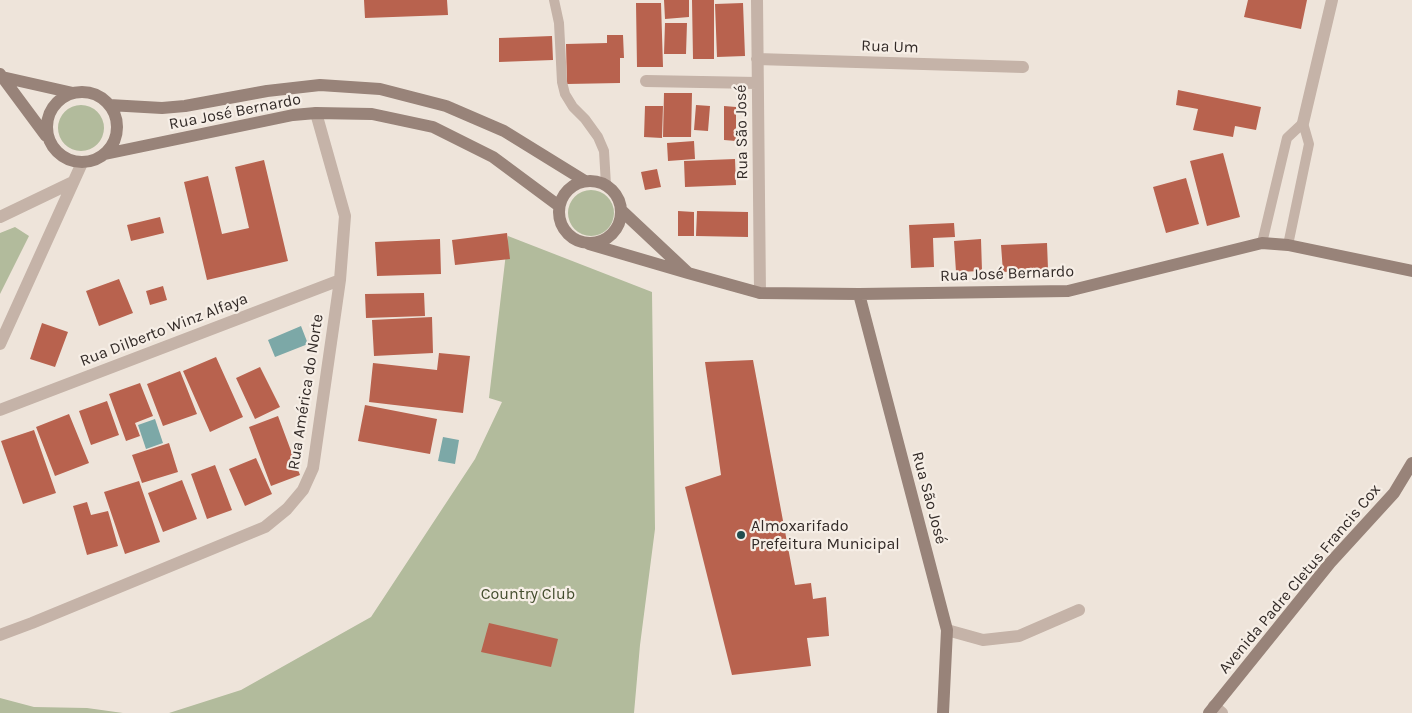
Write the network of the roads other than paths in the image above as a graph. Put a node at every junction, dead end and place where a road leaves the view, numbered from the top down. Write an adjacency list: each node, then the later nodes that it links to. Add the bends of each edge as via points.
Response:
1 (554, 0): 18 (lane, via 565,94 598,137 604,151)
2 (757, 0): 4 (street, Rua São José)
3 (1332, 0): 12 (street)
4 (757, 59): 5 (street, Rua Um); 8 (street, Rua São José)
5 (1023, 67)
6 (1, 76): 9 (street); 13 (street)
7 (646, 81): 8 (street)
8 (757, 83): 28 (street, Rua São José)
9 (72, 93): 10 (street, via 93,93); 13 (street, via 54,105 48,115)
10 (109, 105): 14 (street, via 117,125 112,146); 16 (street, via 186,106 320,85 380,89 446,106 504,131)
11 (316, 113): 14 (street, Rua José Bernardo); 19 (street, Rua José Bernardo, via 372,114 433,127 493,157); 27 (street, Rua América do Norte, via 345,216)
12 (1303, 123): 22 (lane, via 1287,138); 24 (lane, via 1309,144)
13 (47, 137): 15 (street, via 60,156)
14 (105, 154): 15 (street, via 94,161)
15 (82, 163): 17 (street)
16 (585, 181): 18 (street); 19 (street, via 568,190)
17 (73, 182): 21 (street); 30 (street)
18 (606, 185): 20 (street, via 620,200)
19 (559, 206): 23 (street, via 562,227 569,236)
20 (622, 211): 23 (street, via 621,221 609,238); 26 (street, Rua José Bernardo)
21 (0, 217)
22 (1262, 243): 24 (street, Rua José Bernardo); 29 (street, Rua José Bernardo, via 1068,291)
23 (589, 244): 26 (street, Rua José Bernardo)
24 (1288, 246): 25 (street, Rua José Bernardo)
25 (1412, 271)
26 (688, 274): 28 (street, Rua José Bernardo)
27 (340, 280): 31 (street, Rua Dilberto Winz Alfaya); 35 (street, Rua América do Norte, via 313,468 303,490 287,509 265,527)
28 (760, 293): 29 (street, Rua José Bernardo)
29 (859, 294): 34 (street, Rua São José)
30 (0, 344)
31 (0, 410)
32 (1412, 463): 36 (street, Avenida Padre Cletus Francis Cox, via 1394,493 1330,563)
33 (1079, 610): 34 (street, via 1019,636 983,640)
34 (947, 630): 37 (street, Rua São José)
35 (0, 635)
36 (1215, 711)
37 (943, 713)

